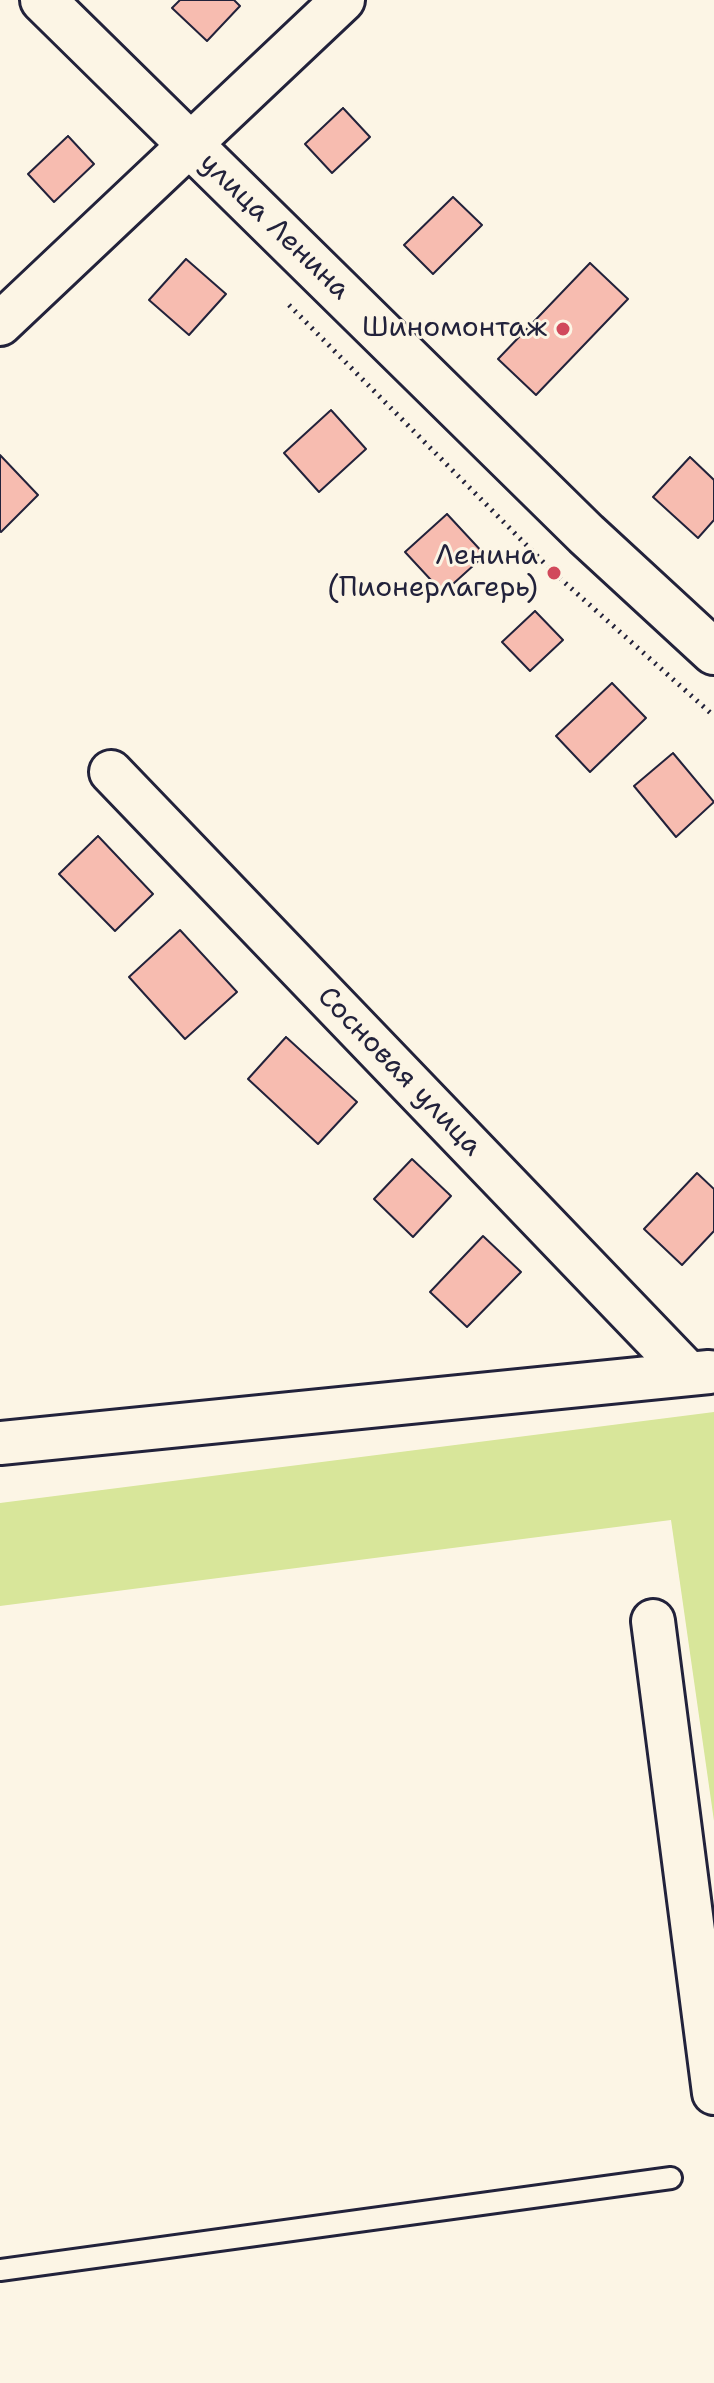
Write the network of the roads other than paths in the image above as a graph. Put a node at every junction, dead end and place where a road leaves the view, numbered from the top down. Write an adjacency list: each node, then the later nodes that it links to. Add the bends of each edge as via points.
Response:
1 (43, 0): 3 (street, улица Ленина)
2 (343, 0): 3 (street)
3 (190, 144): 4 (street); 5 (street, улица Ленина, via 586,534)
4 (0, 324)
5 (714, 652)
6 (111, 772): 7 (street, Сосновая улица)
7 (701, 1372): 8 (street)
8 (0, 1443)
9 (653, 1621): 10 (street)
10 (714, 2093)
11 (671, 2178): 12 (lane)
12 (0, 2270)

